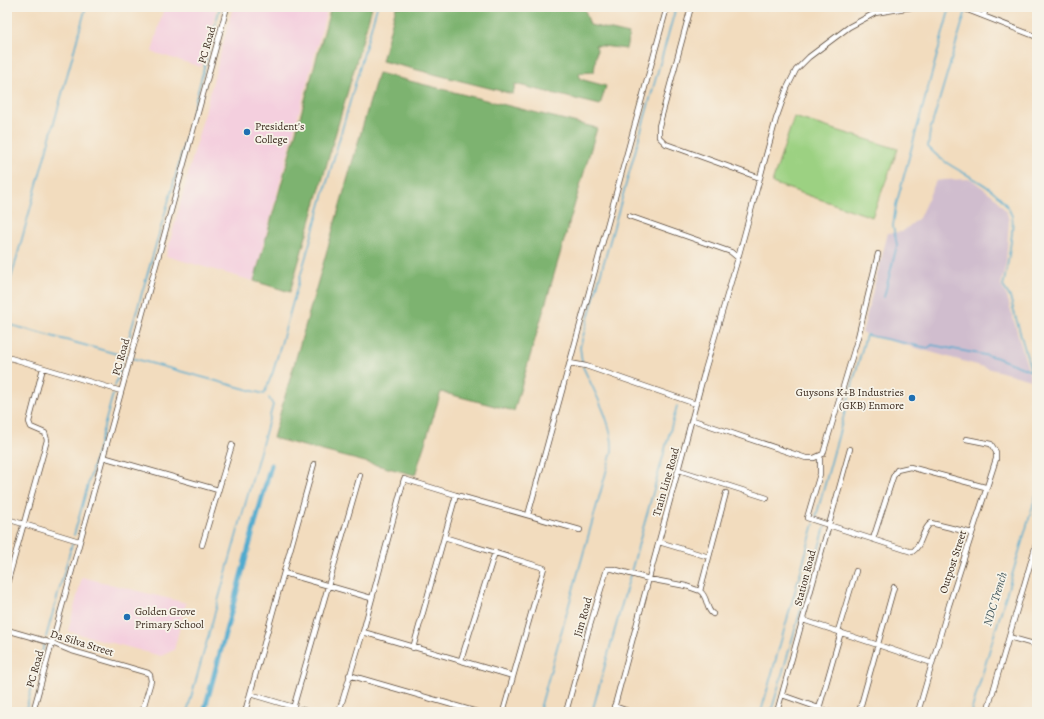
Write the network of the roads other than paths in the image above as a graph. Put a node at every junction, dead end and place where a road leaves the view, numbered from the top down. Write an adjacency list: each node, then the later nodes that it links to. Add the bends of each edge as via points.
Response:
1 (227, 7): 16 (street, PC Road)
2 (667, 7): 14 (street)
3 (691, 7): 9 (street, via 659,126 659,137 666,144)
4 (912, 7): 9 (street, Train Line Road, via 875,14 849,27 796,70 776,119)
5 (960, 7): 7 (street)
6 (986, 7): 7 (street)
7 (984, 16): 8 (street)
8 (1037, 37)
9 (760, 178): 12 (street, Train Line Road)
10 (629, 216): 12 (street, via 731,252)
11 (878, 254): 22 (street, via 858,337 826,449)
12 (738, 258): 17 (street, Train Line Road)
13 (7, 357): 15 (street)
14 (570, 363): 17 (street, via 586,366); 32 (street)
15 (43, 368): 16 (street); 34 (street, via 29,422 31,427 45,433 47,440)
16 (121, 391): 23 (street, PC Road)
17 (696, 404): 18 (street, Train Line Road)
18 (693, 420): 22 (street, via 806,458); 25 (street, Train Line Road)
19 (966, 439): 27 (street, Outpost Street, via 991,444 994,447 996,459)
20 (232, 445): 28 (street)
21 (850, 449): 35 (street, Station Road)
22 (820, 456): 35 (street, via 820,474 807,518)
23 (103, 457): 28 (street); 40 (street, PC Road)
24 (314, 464): 47 (street)
25 (680, 470): 31 (street); 42 (street, Train Line Road)
26 (360, 475): 51 (street)
27 (986, 487): 37 (street, Outpost Street); 39 (street, via 910,467 897,470)
28 (218, 490): 43 (street)
29 (726, 493): 45 (street)
30 (456, 496): 32 (street); 38 (street); 54 (street, via 404,479)
31 (767, 498)
32 (528, 515): 36 (street)
33 (7, 519): 34 (street)
34 (24, 524): 40 (street); 48 (street)
35 (829, 525): 39 (street); 56 (street, Station Road)
36 (580, 530)
37 (972, 533): 39 (street, via 931,523 926,527 918,547 912,552); 66 (street, Outpost Street)
38 (444, 538): 44 (street); 64 (street)
39 (873, 539)
40 (79, 541): 61 (street, PC Road)
41 (1037, 541): 60 (street)
42 (659, 542): 45 (street); 49 (street, Train Line Road)
43 (202, 545)
44 (495, 552): 65 (street); 68 (street, via 544,568)
45 (709, 556): 53 (street)
46 (856, 571): 58 (street)
47 (284, 573): 51 (street); 69 (street)
48 (8, 577): 50 (street)
49 (649, 579): 53 (street, Jim Road); 71 (street, Train Line Road); 81 (street, Jim Road, via 610,568 605,571)
50 (7, 584)
51 (328, 585): 54 (street); 72 (street)
52 (894, 587): 63 (street)
53 (700, 590): 55 (street, via 705,595 708,609)
54 (371, 598): 59 (street)
55 (713, 614)
56 (803, 620): 58 (street); 70 (street, Station Road)
57 (7, 630): 61 (street, Da Silva Street)
58 (840, 631): 63 (street); 73 (street)
59 (363, 632): 64 (street); 67 (street)
60 (1009, 637): 62 (street); 88 (street)
61 (52, 643): 74 (street, PC Road); 75 (street, Da Silva Street, via 68,650 142,670 150,675 151,681)
62 (1037, 643)
63 (879, 645): 66 (street); 86 (street)
64 (413, 648): 65 (street)
65 (461, 660): 68 (street)
66 (932, 663): 87 (street, Outpost Street)
67 (349, 675): 78 (street); 79 (street)
68 (514, 676): 80 (street)
69 (250, 694): 72 (street); 76 (street)
70 (782, 695): 73 (street); 84 (street, Station Road)
71 (614, 706): 82 (street, Train Line Road); 83 (street)
72 (293, 709): 77 (street)
73 (818, 710): 85 (street)
74 (33, 712)
75 (142, 712)
76 (245, 712)
77 (310, 712)
78 (339, 712)
79 (477, 712)
80 (503, 712)
81 (566, 712)
82 (613, 712)
83 (630, 712)
84 (777, 712)
85 (830, 712)
86 (859, 712)
87 (918, 712)
88 (987, 712)

